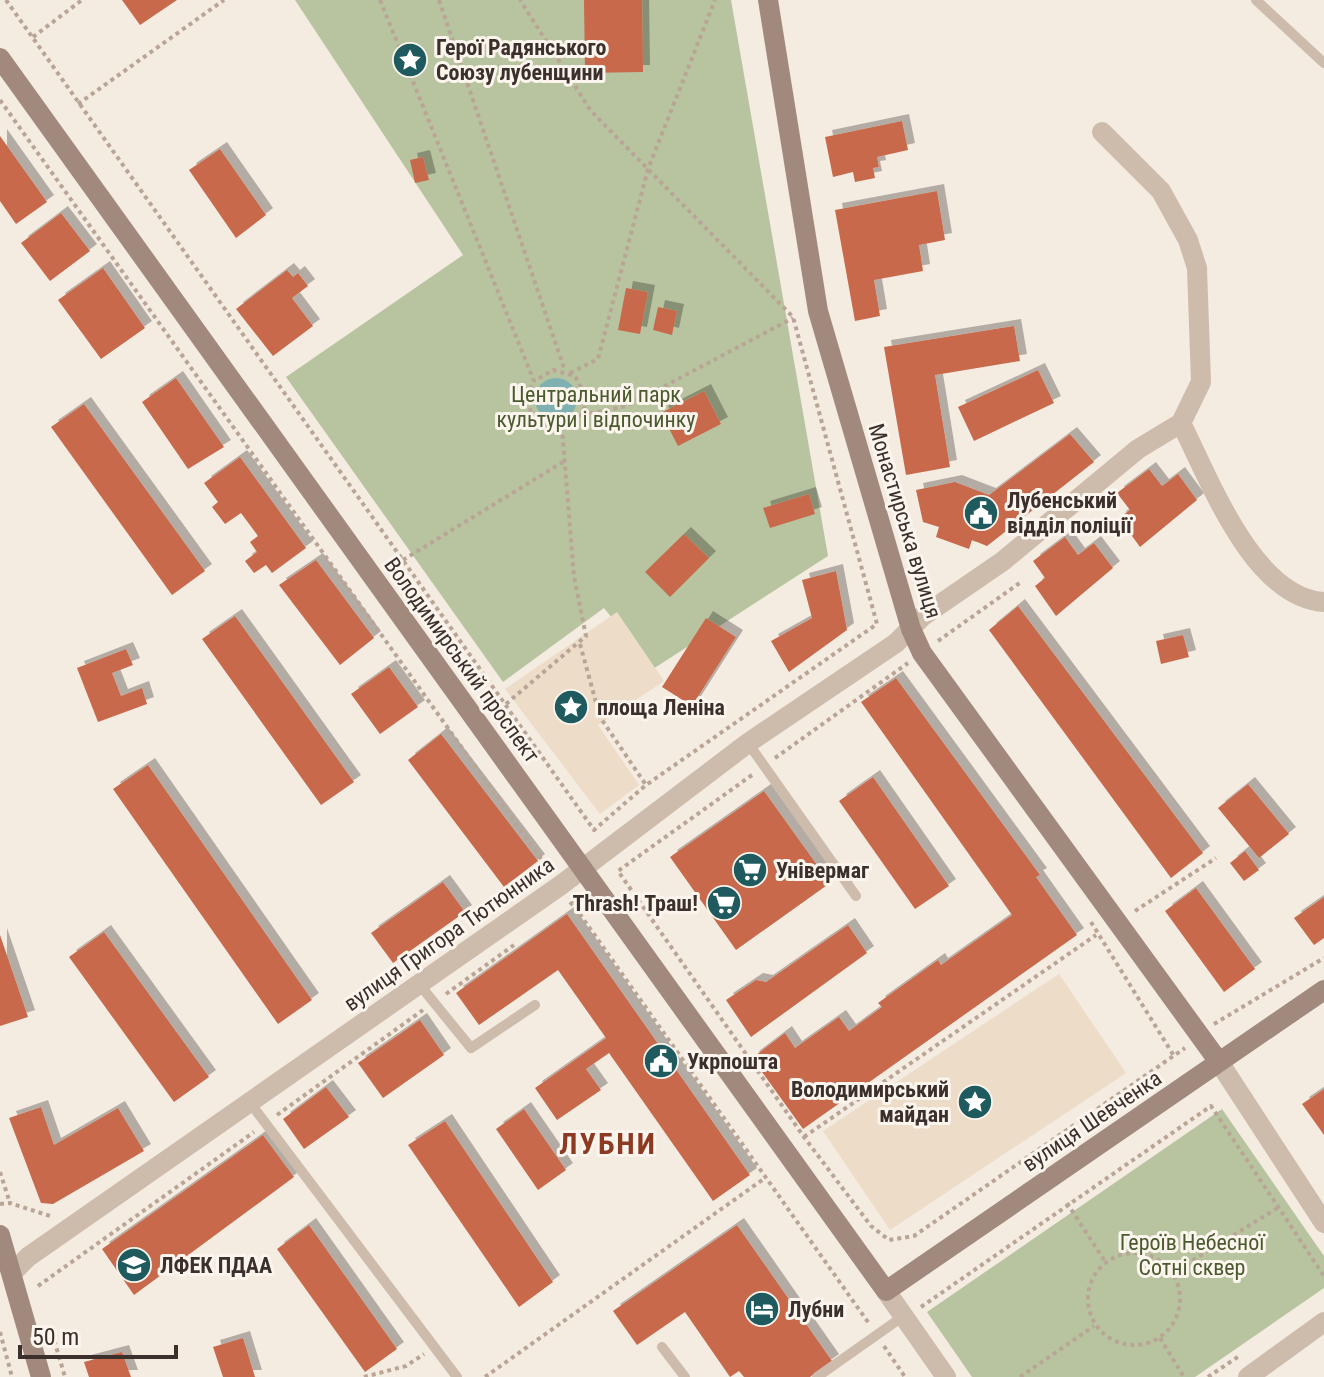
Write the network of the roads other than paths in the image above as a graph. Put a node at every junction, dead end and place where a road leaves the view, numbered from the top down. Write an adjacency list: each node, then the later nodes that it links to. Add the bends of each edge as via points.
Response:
1 (768, 0): 8 (main road, Монастирська вулиця, via 818,311)
2 (1256, 0): 4 (lane)
3 (0, 58): 10 (main road, Володимирський проспект)
4 (1324, 63)
5 (1102, 132): 6 (street, via 1161,191 1197,268 1201,382)
6 (1181, 423): 7 (street, via 1251,554 1293,593); 8 (street, вулиця Григора Тютюнника, via 1138,449)
7 (1324, 602)
8 (911, 629): 9 (street, вулиця Григора Тютюнника); 15 (main road, Монастирська вулиця, via 922,653)
9 (748, 743): 10 (street, вулиця Григора Тютюнника); 11 (lane)
10 (583, 869): 12 (street, вулиця Григора Тютюнника); 20 (main road, Володимирський проспект)
11 (856, 896)
12 (419, 984): 14 (lane, via 471,1048); 16 (street, вулиця Григора Тютюнника)
13 (1324, 990): 15 (main road, вулиця Шевченка)
14 (535, 1005)
15 (1219, 1062): 17 (street); 20 (main road, вулиця Шевченка)
16 (251, 1104): 19 (street, вулиця Григора Тютюнника); 25 (lane)
17 (1324, 1223)
18 (0, 1235): 19 (main road)
19 (12, 1273): 24 (main road)
20 (886, 1291): 21 (street)
21 (905, 1315): 27 (lane); 28 (street)
22 (1324, 1322): 29 (street)
23 (662, 1347): 26 (lane)
24 (41, 1377)
25 (457, 1377)
26 (685, 1377)
27 (817, 1377)
28 (946, 1377)
29 (1248, 1377)

